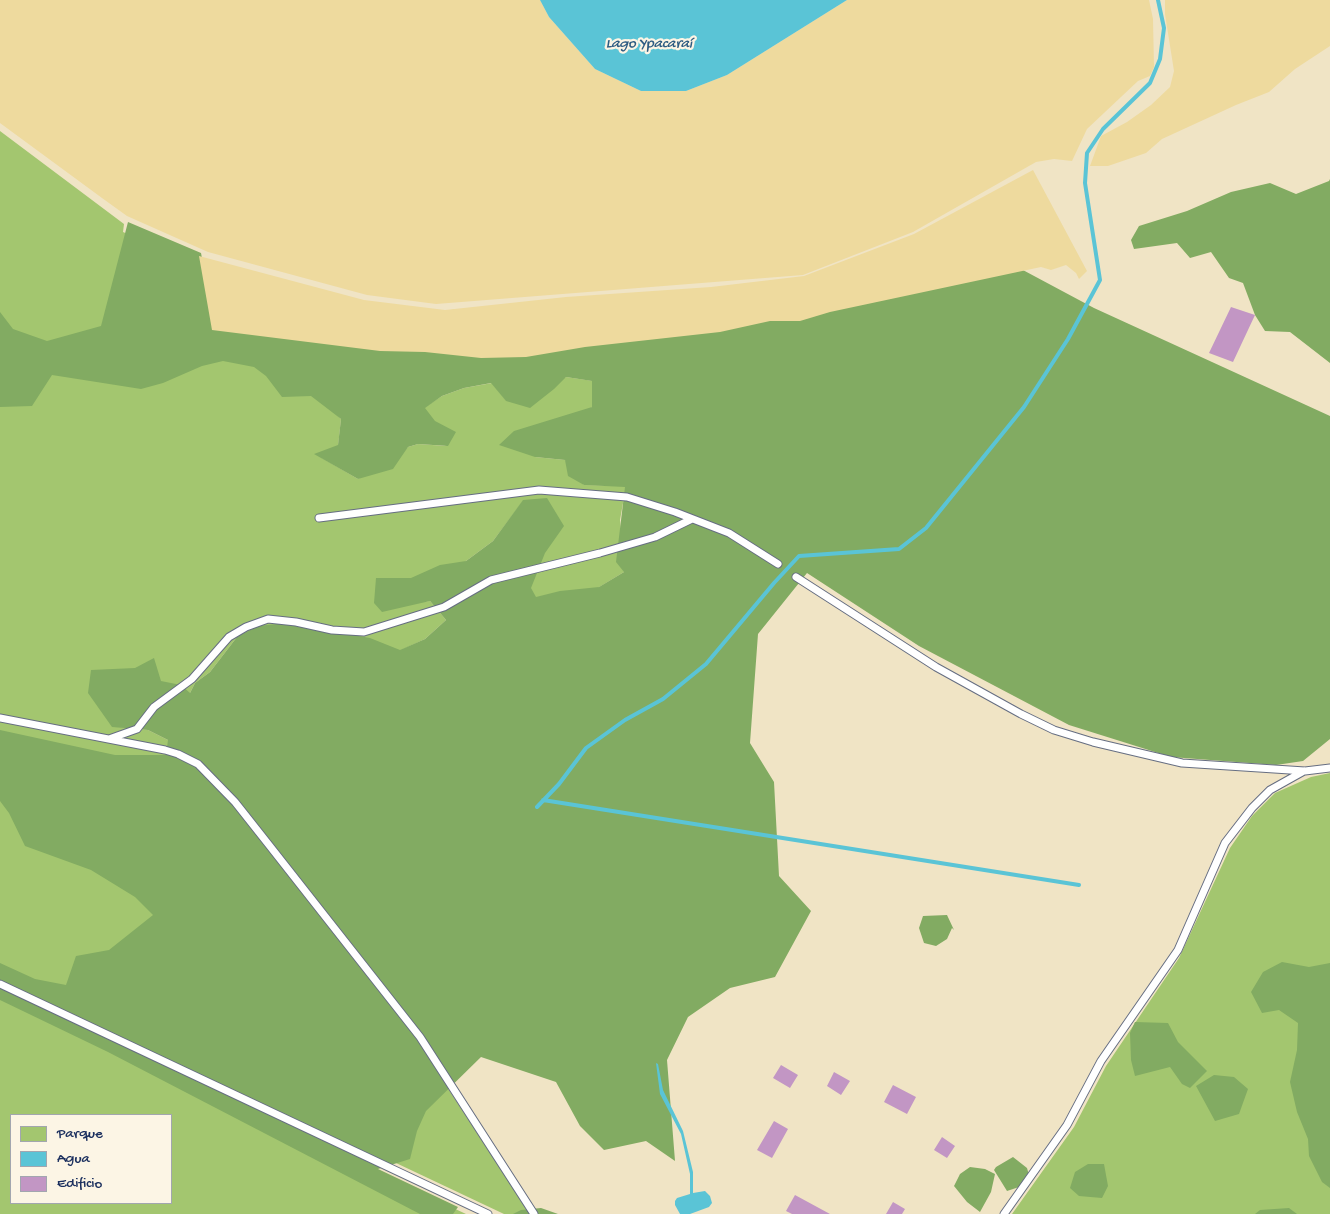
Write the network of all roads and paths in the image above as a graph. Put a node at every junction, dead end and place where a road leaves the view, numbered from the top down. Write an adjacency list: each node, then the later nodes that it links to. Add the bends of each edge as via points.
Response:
1 (319, 518): 2 (lane, via 539,490 627,497)
2 (692, 519): 3 (lane, via 729,533); 6 (lane, via 655,537 491,580 444,607 364,632 268,619 253,624 229,638 192,679 154,707 137,729)
3 (778, 564)
4 (796, 577): 8 (lane, via 936,668 1054,730 1182,762)
5 (0, 718): 6 (lane)
6 (109, 739): 11 (lane, via 178,754 198,764 235,802 420,1037)
7 (1330, 768): 8 (lane)
8 (1305, 771): 12 (lane, via 1270,790 1225,843 1178,950 1101,1061 1067,1126)
9 (0, 984): 10 (lane)
10 (488, 1214)
11 (534, 1214)
12 (1004, 1214)

